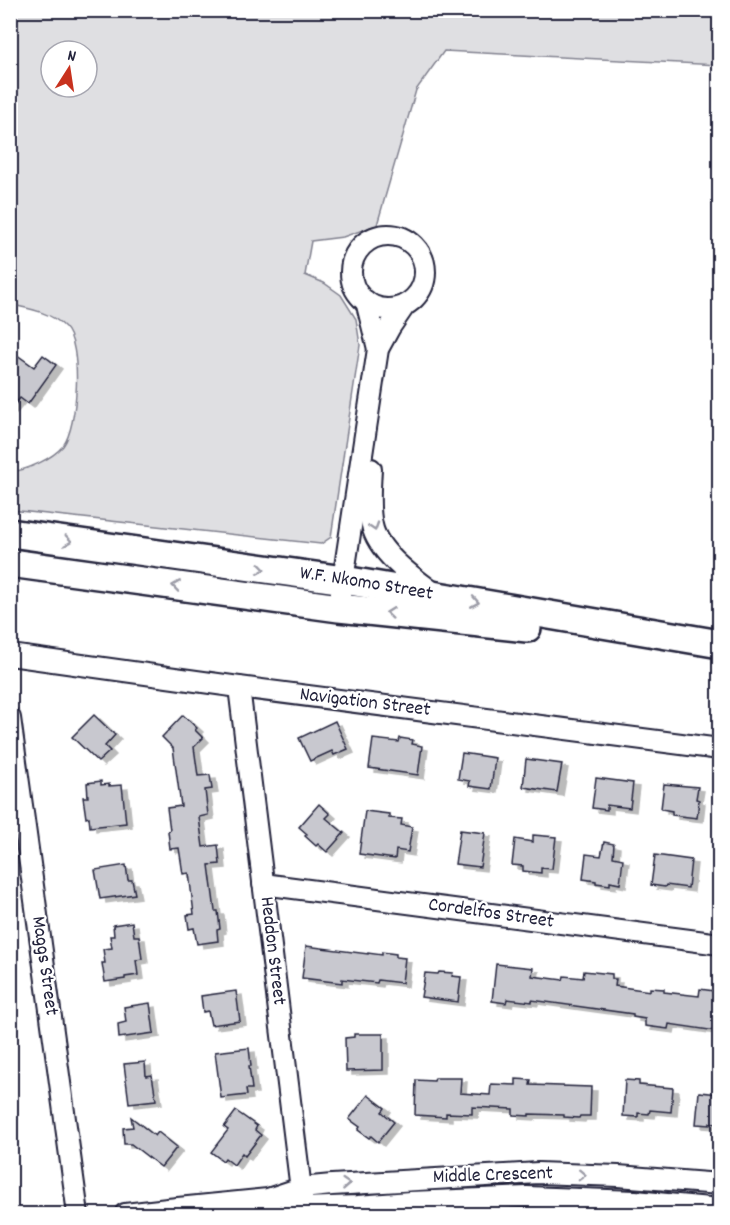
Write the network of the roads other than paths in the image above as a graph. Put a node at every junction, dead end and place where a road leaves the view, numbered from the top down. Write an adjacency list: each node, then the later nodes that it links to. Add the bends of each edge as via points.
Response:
1 (366, 301): 2 (street, via 382,309); 2 (street, via 354,285 353,260 369,240 394,235 415,246 425,266 422,289); 3 (street)
2 (405, 305): 3 (street)
3 (378, 349): 4 (street)
4 (372, 386): 7 (street); 8 (street, one-way to 8, via 372,528 400,567)
5 (10, 533): 7 (main road, W.F. Nkomo Street, one-way to 7)
6 (10, 563): 9 (main road, W.F. Nkomo Street, one-way to 6)
7 (344, 580): 8 (main road, W.F. Nkomo Street); 9 (street)
8 (438, 596): 10 (main road, W.F. Nkomo Street, one-way to 10)
9 (339, 608): 11 (main road, W.F. Nkomo Street, one-way to 9)
10 (720, 644)
11 (720, 649)
12 (10, 655): 13 (street, Navigation Street)
13 (239, 687): 15 (street, Navigation Street); 16 (street, Heddon Street)
14 (10, 718): 22 (street, Maggs Street)
15 (720, 750)
16 (263, 884): 17 (street, Cordelfos Street); 19 (street, Heddon Street)
17 (720, 944)
18 (720, 1184): 19 (street, Middle Crescent, one-way to 18, via 384,1181 538,1173)
19 (303, 1204): 21 (street, Middle Crescent); 23 (street, Middle Crescent, via 268,1199)
20 (720, 1209): 21 (street, Middle Crescent, via 527,1197)
21 (350, 1210)
22 (78, 1215)
23 (125, 1215)

